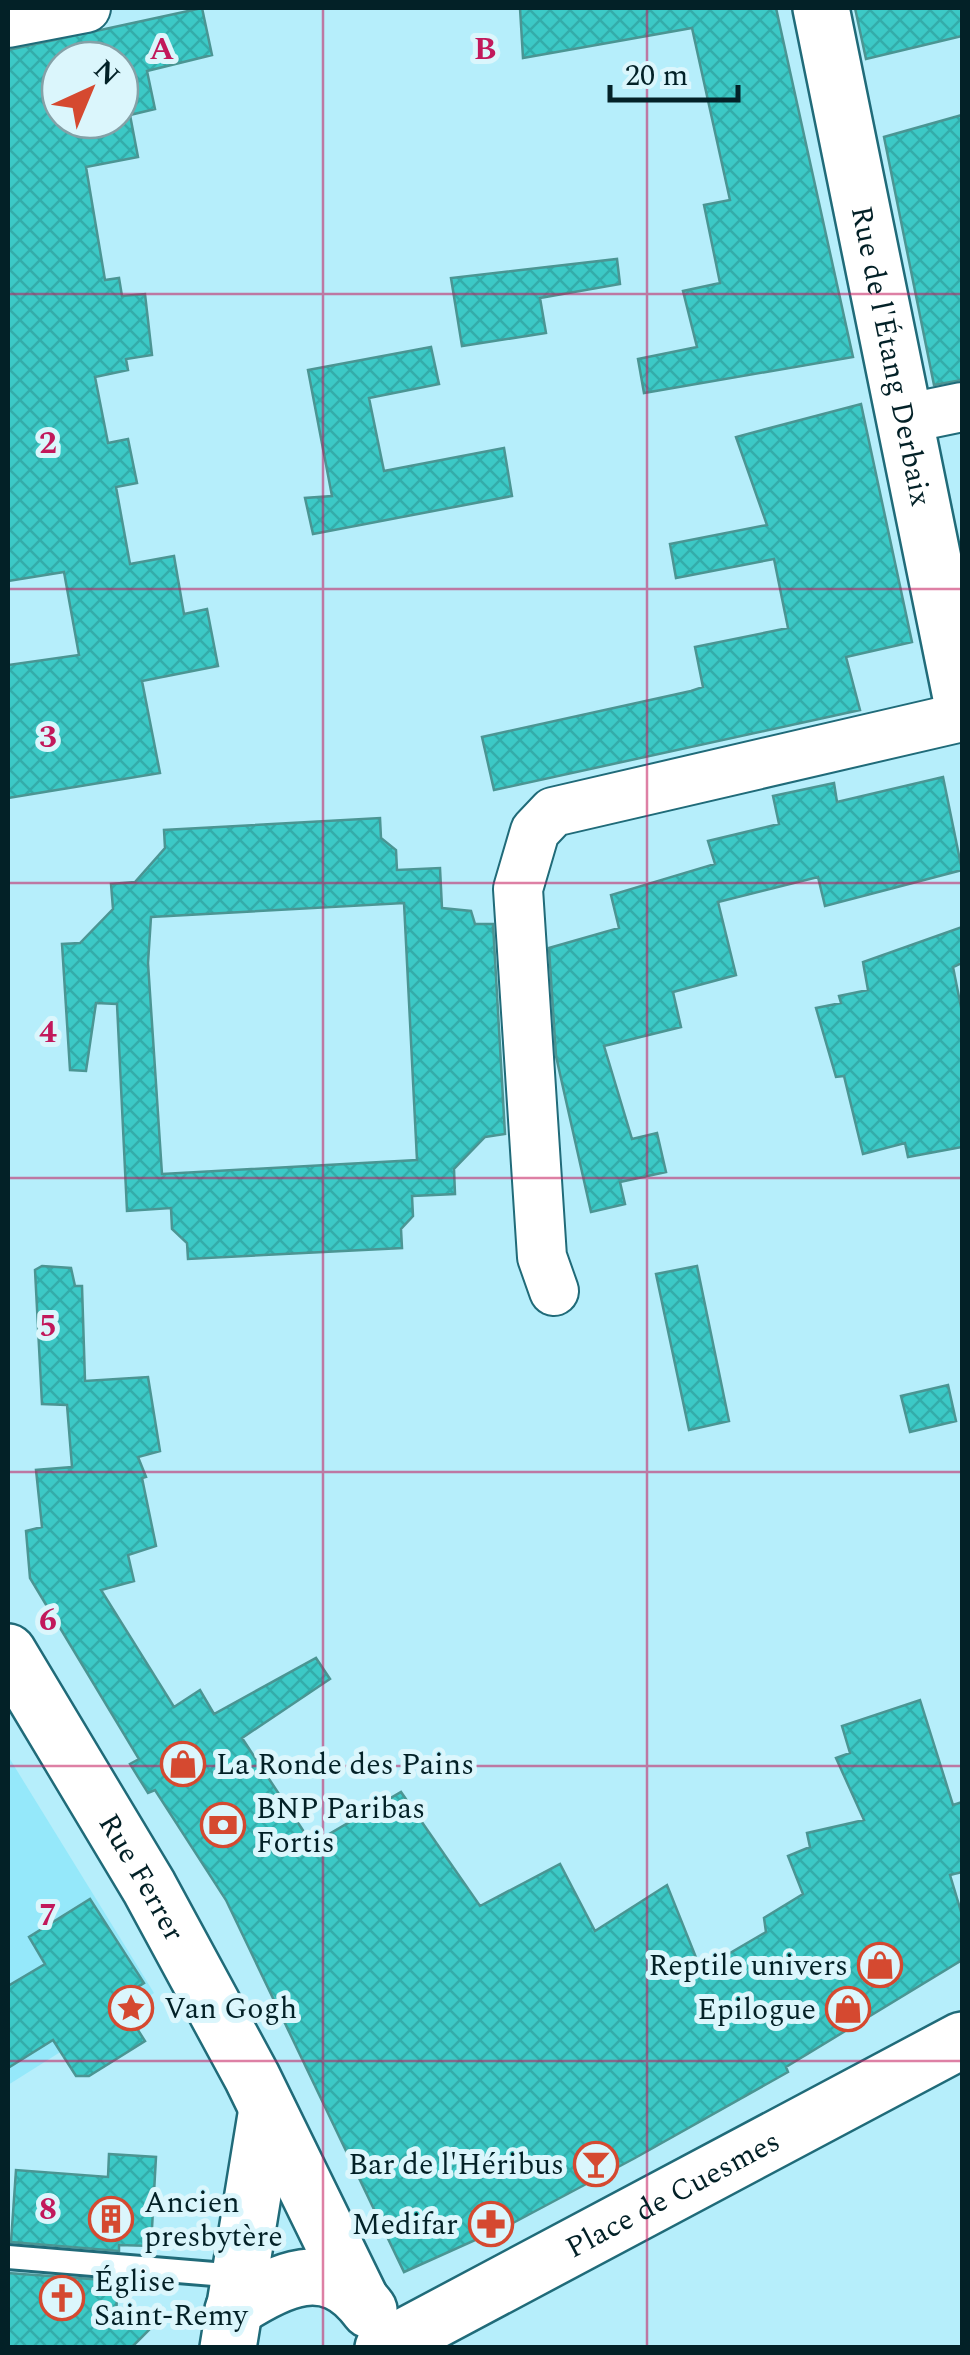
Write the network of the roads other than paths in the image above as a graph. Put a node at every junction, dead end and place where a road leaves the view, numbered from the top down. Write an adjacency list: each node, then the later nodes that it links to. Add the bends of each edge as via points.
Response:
1 (86, 8): 3 (street)
2 (822, 8): 5 (street, Rue de l'Étang Derbaix)
3 (8, 22)
4 (962, 407): 5 (street)
5 (904, 419): 6 (street, Rue de l'Étang Derbaix)
6 (962, 702)
7 (962, 717): 8 (street, via 554,812 535,831 518,889 542,1258)
8 (554, 1292)
9 (8, 1652): 11 (street, Rue Ferrer, via 149,1888)
10 (962, 2040): 14 (street, Place de Cuesmes)
11 (267, 2109): 13 (street); 14 (street, Rue Ferrer)
12 (8, 2257): 13 (lane)
13 (233, 2311): 14 (street, via 279,2281 305,2276 341,2284)
14 (375, 2332)

